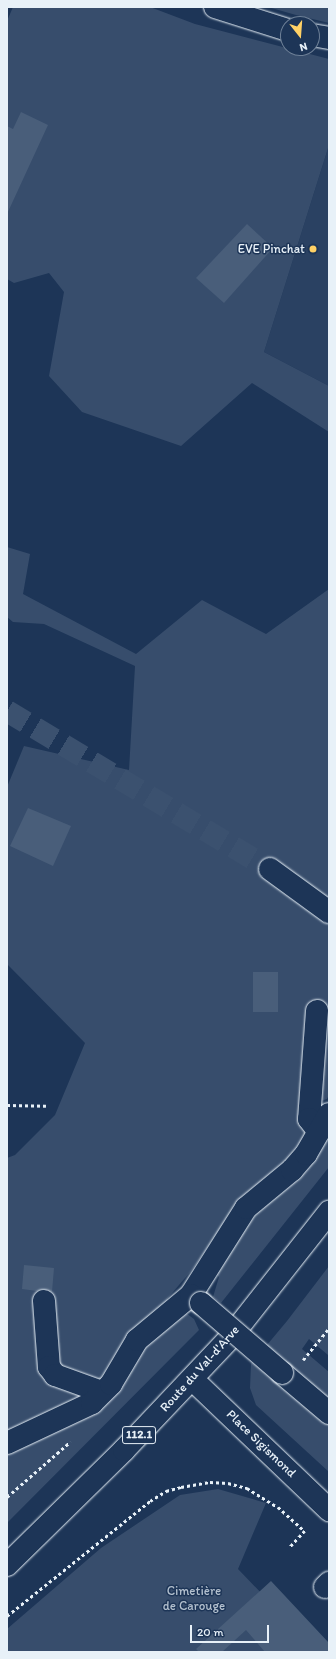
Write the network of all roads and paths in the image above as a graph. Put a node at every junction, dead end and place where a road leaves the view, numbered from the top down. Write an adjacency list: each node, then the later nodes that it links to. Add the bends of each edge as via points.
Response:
1 (215, 7): 2 (street)
2 (280, 27)
3 (270, 869): 4 (street)
4 (329, 912)
5 (317, 1012): 8 (street, via 309,1119)
6 (7, 1105): 7 (path)
7 (46, 1106)
8 (324, 1123): 10 (street, via 306,1154 292,1170 246,1208)
9 (329, 1212): 14 (street, Route du Val-d'Arve / 112.1, via 229,1339)
10 (196, 1299): 13 (street, bridge); 15 (street, via 137,1340 111,1384)
11 (44, 1301): 15 (street, via 49,1367 54,1375)
12 (329, 1328): 13 (path)
13 (287, 1376): 16 (street)
14 (192, 1379): 20 (street, Place Sigismond); 22 (street, Route du Val-d'Arve / 112.1)
15 (102, 1392): 18 (street, via 92,1403)
16 (329, 1413)
17 (74, 1438): 19 (path)
18 (7, 1443)
19 (7, 1497)
20 (329, 1510)
21 (289, 1548): 23 (path, via 305,1531 278,1507 248,1488 210,1482 181,1487 166,1491 150,1501)
22 (7, 1565)
23 (7, 1616)

